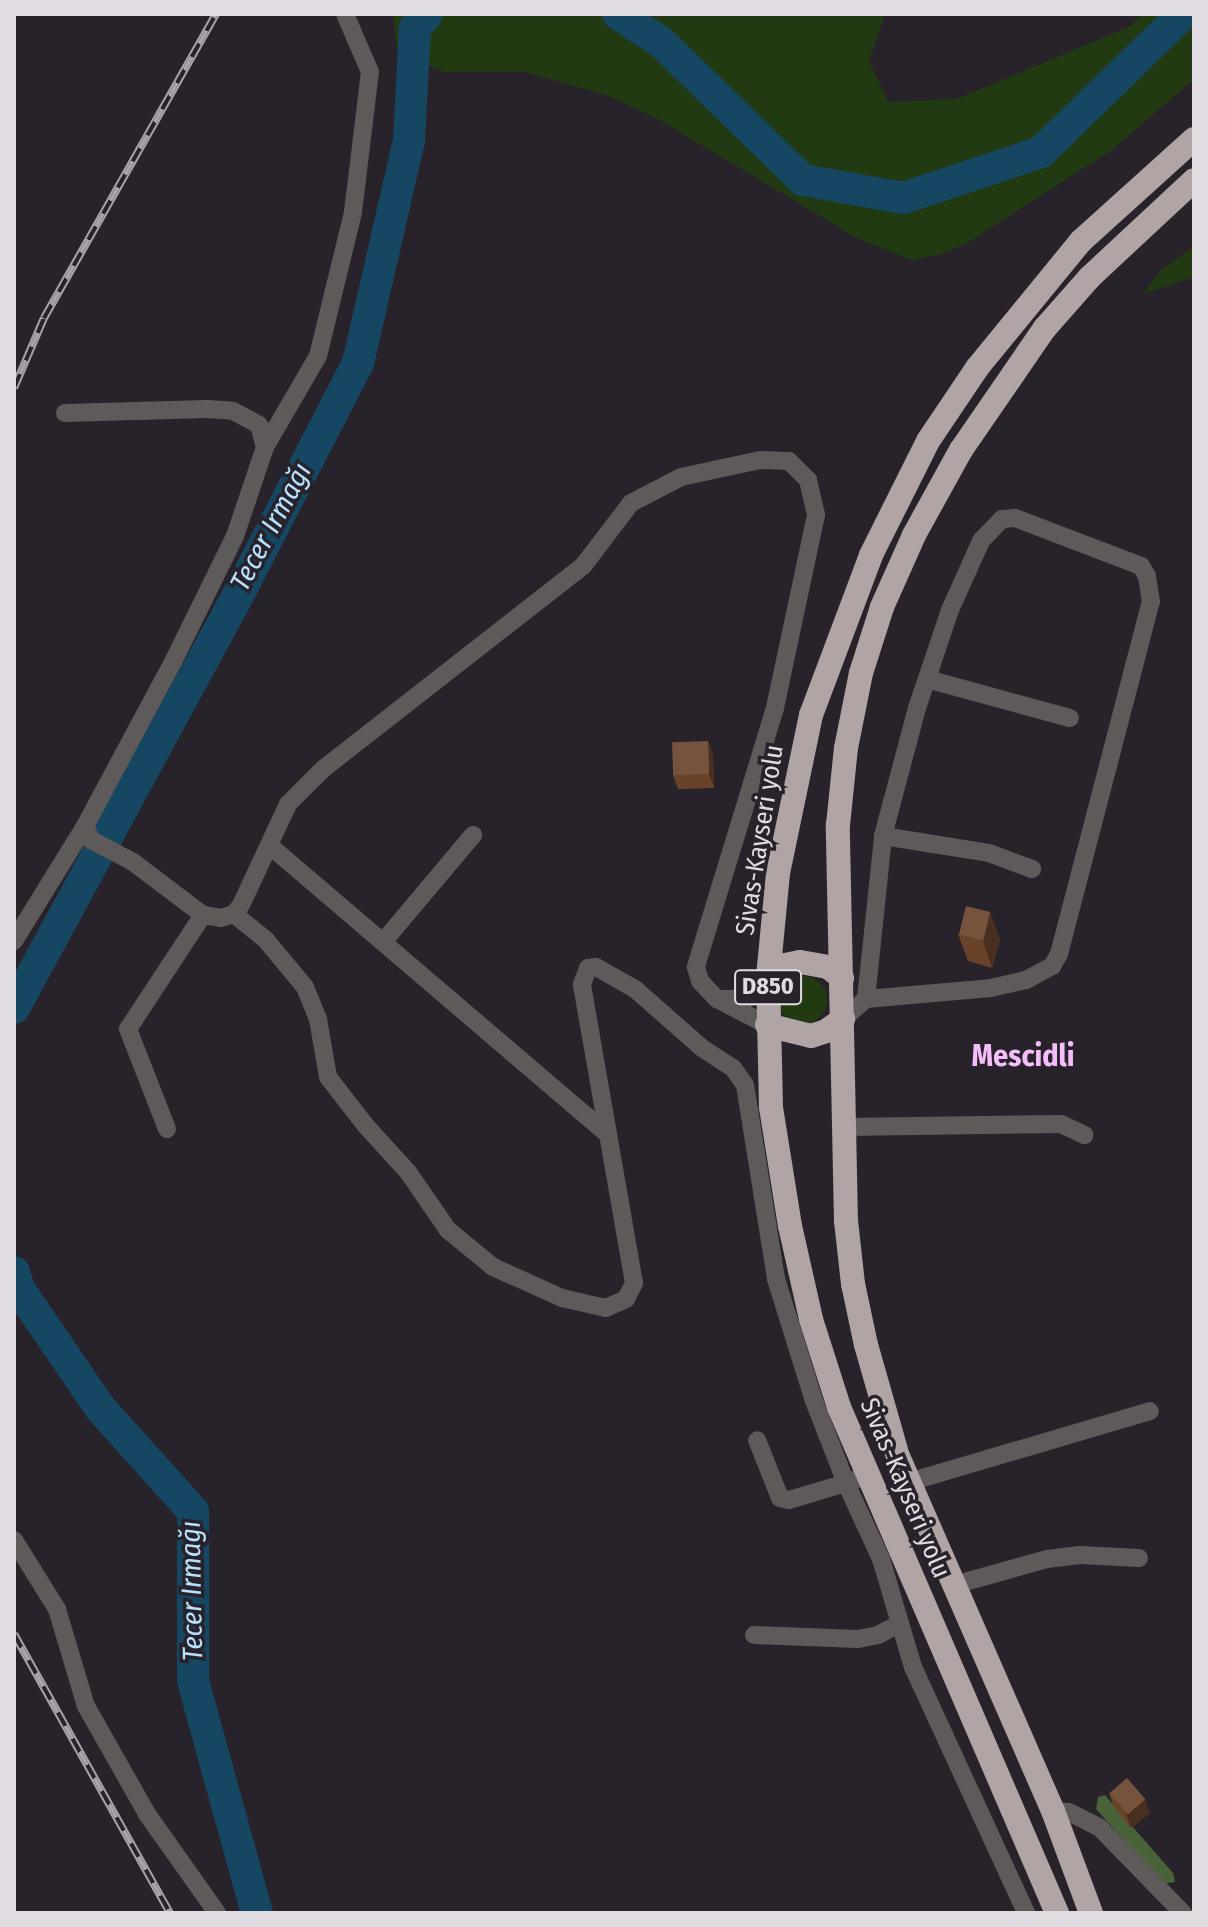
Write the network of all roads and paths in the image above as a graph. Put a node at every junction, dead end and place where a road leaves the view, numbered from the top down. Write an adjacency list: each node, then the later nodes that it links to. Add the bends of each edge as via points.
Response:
1 (345, 14): 5 (street, via 370,72 353,212 318,356)
2 (1194, 139): 17 (highway, Sivas-Kayseri yolu / D850, via 1072,251 977,368 928,441 854,595 811,715 778,873)
3 (1194, 180): 18 (highway, Sivas-Kayseri yolu, via 1090,277 1045,328 961,450 914,535 861,673 841,782 836,876)
4 (65, 413): 5 (street, via 233,411 259,425)
5 (265, 447): 8 (street, via 235,536)
6 (927, 679): 7 (street); 10 (street); 20 (street, via 981,541 1002,519 1032,522 1141,566 1147,576 1151,602 1052,966 1026,980 991,988)
7 (1070, 718)
8 (88, 833): 14 (street); 15 (street)
9 (473, 835): 16 (street)
10 (883, 836): 12 (street, via 989,853); 20 (street)
11 (269, 845): 13 (street); 16 (street); 19 (street, via 288,804 323,769 583,566 631,503 681,477 760,460 789,461 808,480 816,515 775,708 696,958 697,975)
12 (1032, 869)
13 (234, 914): 14 (street); 25 (street, via 265,939 305,987 318,1019 328,1077 408,1172 448,1230 521,1283 606,1308 626,1299 634,1283)
14 (203, 915): 24 (street, via 128,1029)
15 (14, 941)
16 (383, 942): 25 (street)
17 (768, 977): 18 (highway, via 800,962 828,967); 19 (street, via 746,999); 22 (highway, Sivas-Kayseri yolu / D850)
18 (842, 978): 20 (street); 21 (highway, Sivas-Kayseri yolu)
19 (717, 999): 22 (street)
20 (866, 999): 21 (street)
21 (843, 1019): 22 (highway, via 811,1036); 23 (highway, Sivas-Kayseri yolu)
22 (767, 1025): 29 (highway, Sivas-Kayseri yolu / D850, via 771,1107 790,1226)
23 (845, 1127): 26 (street, via 1061,1124); 30 (highway, Sivas-Kayseri yolu, via 853,1284 874,1373)
24 (167, 1129)
25 (608, 1135): 29 (street, via 582,984 588,968 596,967 635,989 741,1077 776,1279 814,1401)
26 (1085, 1135)
27 (1150, 1411): 30 (street)
28 (757, 1440): 29 (street, via 780,1498 789,1500)
29 (857, 1479): 34 (street); 39 (highway, Sivas-Kayseri yolu / D850)
30 (909, 1482): 33 (highway, Sivas-Kayseri yolu)
31 (14, 1540): 37 (street, via 57,1609 86,1706 147,1814)
32 (1139, 1558): 33 (street, via 1047,1559)
33 (954, 1585): 36 (highway, Sivas-Kayseri yolu)
34 (899, 1624): 35 (street, via 858,1639); 38 (street, via 913,1667)
35 (754, 1635)
36 (1053, 1811): 40 (highway, Sivas-Kayseri yolu); 41 (street, via 1085,1818 1100,1828)
37 (217, 1913)
38 (1026, 1913)
39 (1057, 1913)
40 (1091, 1913)
41 (1183, 1913)

